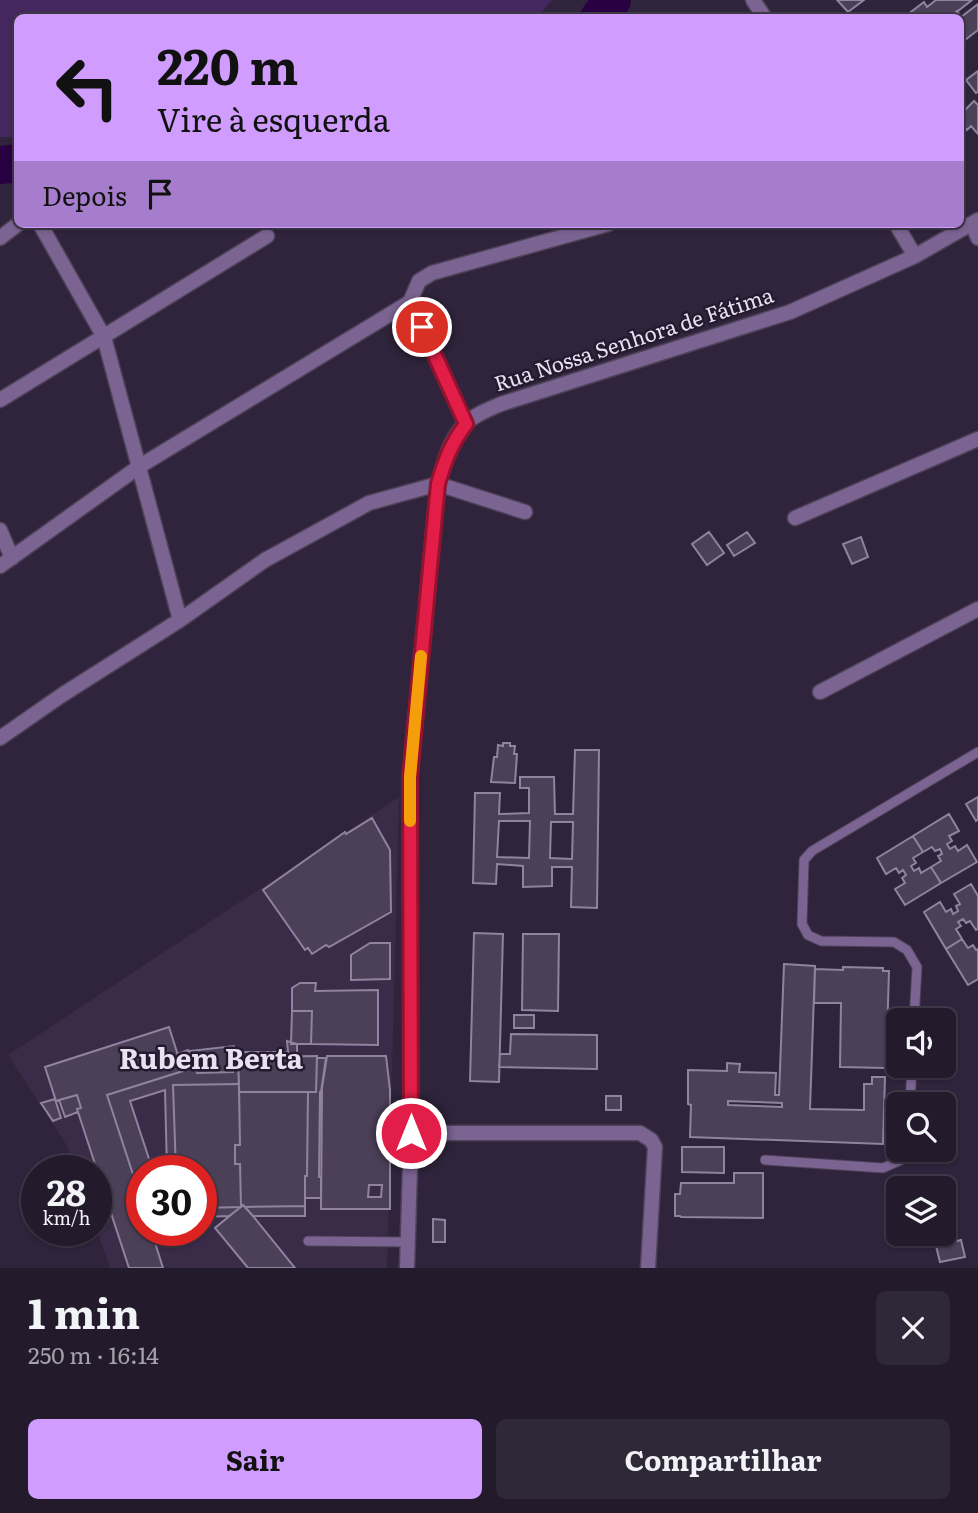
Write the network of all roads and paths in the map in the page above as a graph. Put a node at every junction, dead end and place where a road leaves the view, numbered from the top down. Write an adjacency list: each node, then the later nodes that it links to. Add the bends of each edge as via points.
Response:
1 (975, 222): 8 (street); 9 (street, Rua Nossa Senhora de Fátima)
2 (14, 227): 7 (street)
3 (42, 228): 11 (street)
4 (594, 228): 10 (street, via 432,273 419,281)
5 (898, 228): 9 (street)
6 (267, 236): 11 (street)
7 (0, 238)
8 (978, 238)
9 (915, 256): 13 (street, Rua Nossa Senhora de Fátima, via 790,312 501,404)
10 (411, 302): 13 (street); 15 (street)
11 (104, 337): 12 (street); 15 (street)
12 (0, 400)
13 (466, 424): 16 (street, Rua Nossa Senhora de Fátima, via 453,441)
14 (978, 439): 18 (street)
15 (139, 466): 20 (street); 22 (street)
16 (438, 484): 17 (street); 22 (street, via 369,503 265,560); 27 (street, Rua Nossa Senhora de Fátima, via 410,777)
17 (525, 512)
18 (796, 518)
19 (0, 530): 20 (street)
20 (6, 562)
21 (978, 609): 23 (street)
22 (180, 620): 24 (street)
23 (820, 692)
24 (0, 738)
25 (978, 752): 26 (lane, via 812,850 804,860 802,924 808,935 821,941 894,942 907,950 917,967)
26 (915, 1008)
27 (411, 1133): 31 (street, Rua Nossa Senhora de Fátima); 33 (street, via 640,1133 655,1147)
28 (765, 1160): 29 (lane, via 883,1168)
29 (896, 1162)
30 (308, 1241): 31 (lane)
31 (408, 1242): 32 (street, Rua Nossa Senhora de Fátima)
32 (407, 1268)
33 (648, 1268)

